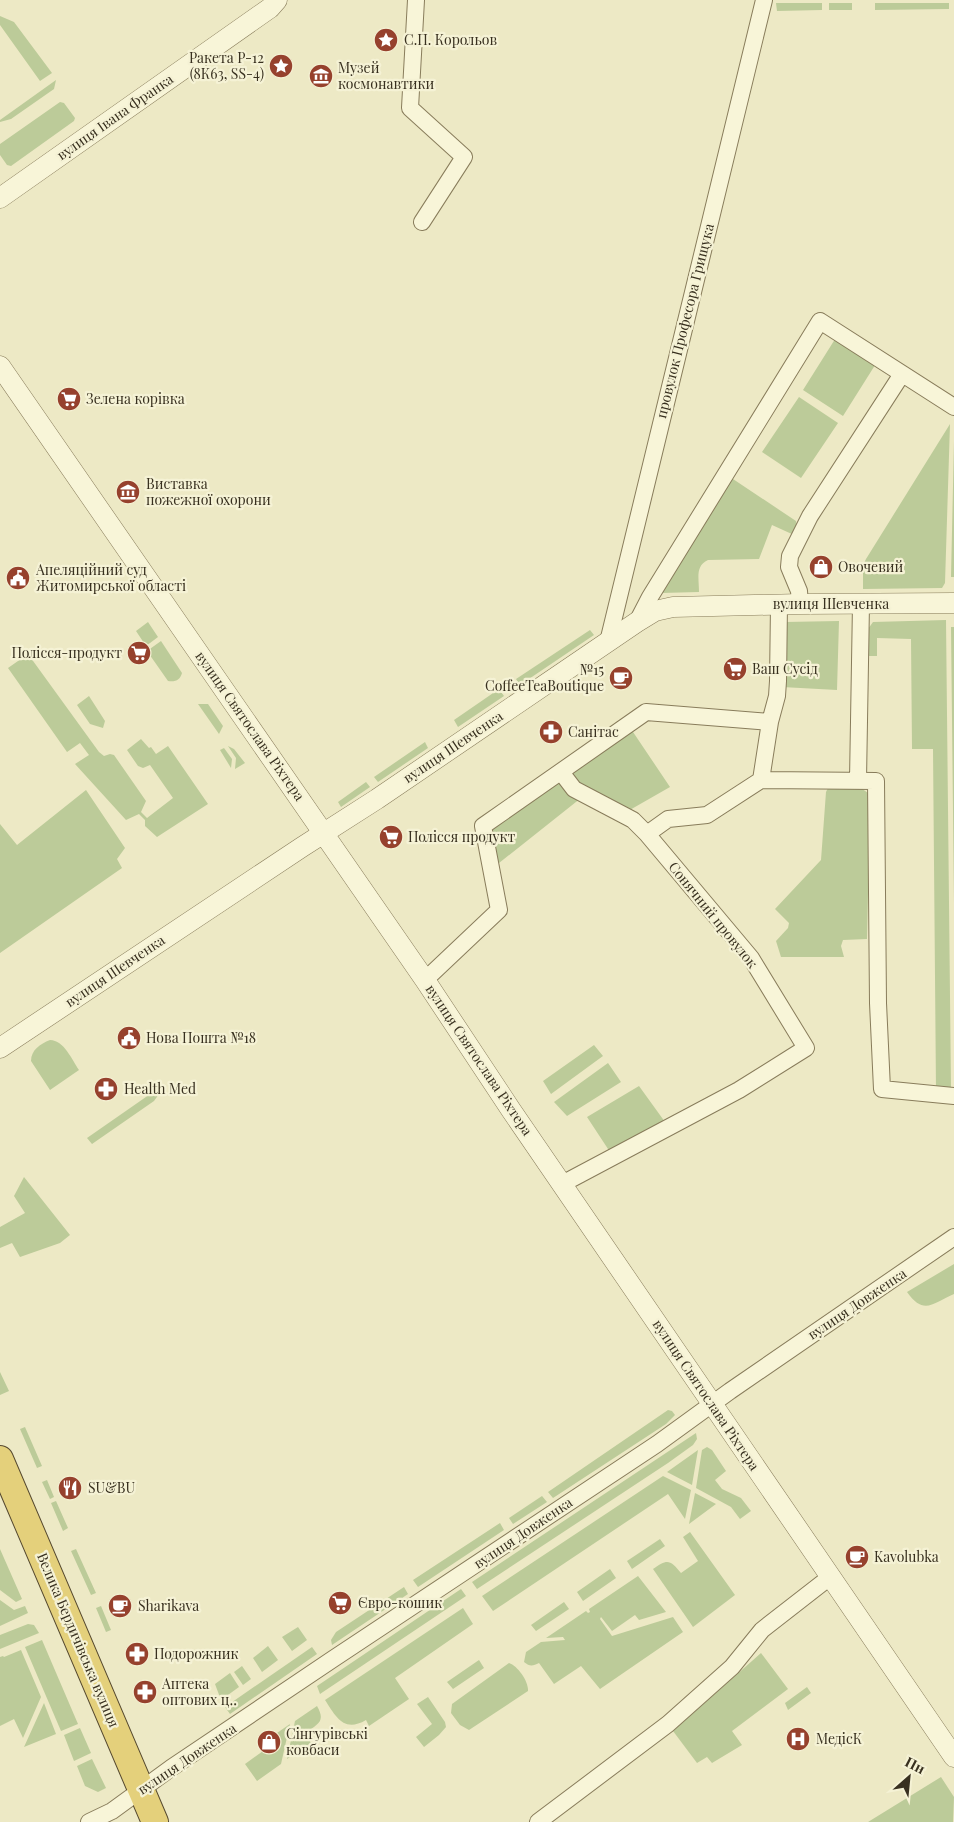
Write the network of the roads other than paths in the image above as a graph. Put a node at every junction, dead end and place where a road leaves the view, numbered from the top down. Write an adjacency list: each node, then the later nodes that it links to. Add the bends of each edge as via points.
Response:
1 (277, 0): 4 (street, вулиця Івана Франка)
2 (416, 0): 5 (street, via 410,108 464,156)
3 (764, 0): 14 (street, провулок Професора Грищука)
4 (0, 198)
5 (422, 222)
6 (0, 366): 19 (street, вулиця Святослава Ріхтера)
7 (902, 374): 8 (street); 10 (street, via 810,516 790,556 789,567 799,591); 13 (street, via 820,321)
8 (954, 407)
9 (954, 603): 11 (street, вулиця Шевченка)
10 (800, 604): 11 (street, вулиця Шевченка); 12 (street, вулиця Шевченка)
11 (861, 604): 18 (street)
12 (779, 605): 13 (street, вулиця Шевченка, via 664,608); 15 (street, via 777,696)
13 (636, 622): 14 (street, вулиця Шевченка)
14 (608, 642): 19 (street, вулиця Шевченка)
15 (770, 722): 16 (street, via 646,712); 17 (street)
16 (561, 772): 20 (street, via 574,789 633,820); 21 (street, via 483,826 499,910)
17 (761, 780): 18 (street); 20 (street, via 707,815 668,819)
18 (858, 780): 23 (street, via 876,781 882,1089)
19 (324, 833): 21 (street, вулиця Святослава Ріхтера); 22 (street, вулиця Шевченка)
20 (647, 834): 24 (street, Сонячний провулок, via 751,958 806,1048 739,1090)
21 (425, 980): 24 (street, вулиця Святослава Ріхтера)
22 (0, 1048)
23 (954, 1096)
24 (562, 1184): 26 (street, вулиця Святослава Ріхтера)
25 (954, 1237): 26 (street, вулиця Довженка)
26 (712, 1404): 29 (street, вулиця Святослава Ріхтера); 31 (street, вулиця Довженка)
27 (0, 1459): 31 (highway, Велика Бердичівська вулиця)
28 (0, 1485): 31 (highway, Велика Бердичівська вулиця)
29 (830, 1577): 30 (street, вулиця Святослава Ріхтера); 35 (street, via 762,1630 732,1667 668,1724)
30 (954, 1757)
31 (138, 1793): 32 (street, вулиця Довженка); 33 (highway, Велика Бердичівська вулиця); 34 (highway, Велика Бердичівська вулиця)
32 (89, 1822)
33 (145, 1822)
34 (156, 1822)
35 (538, 1822)

